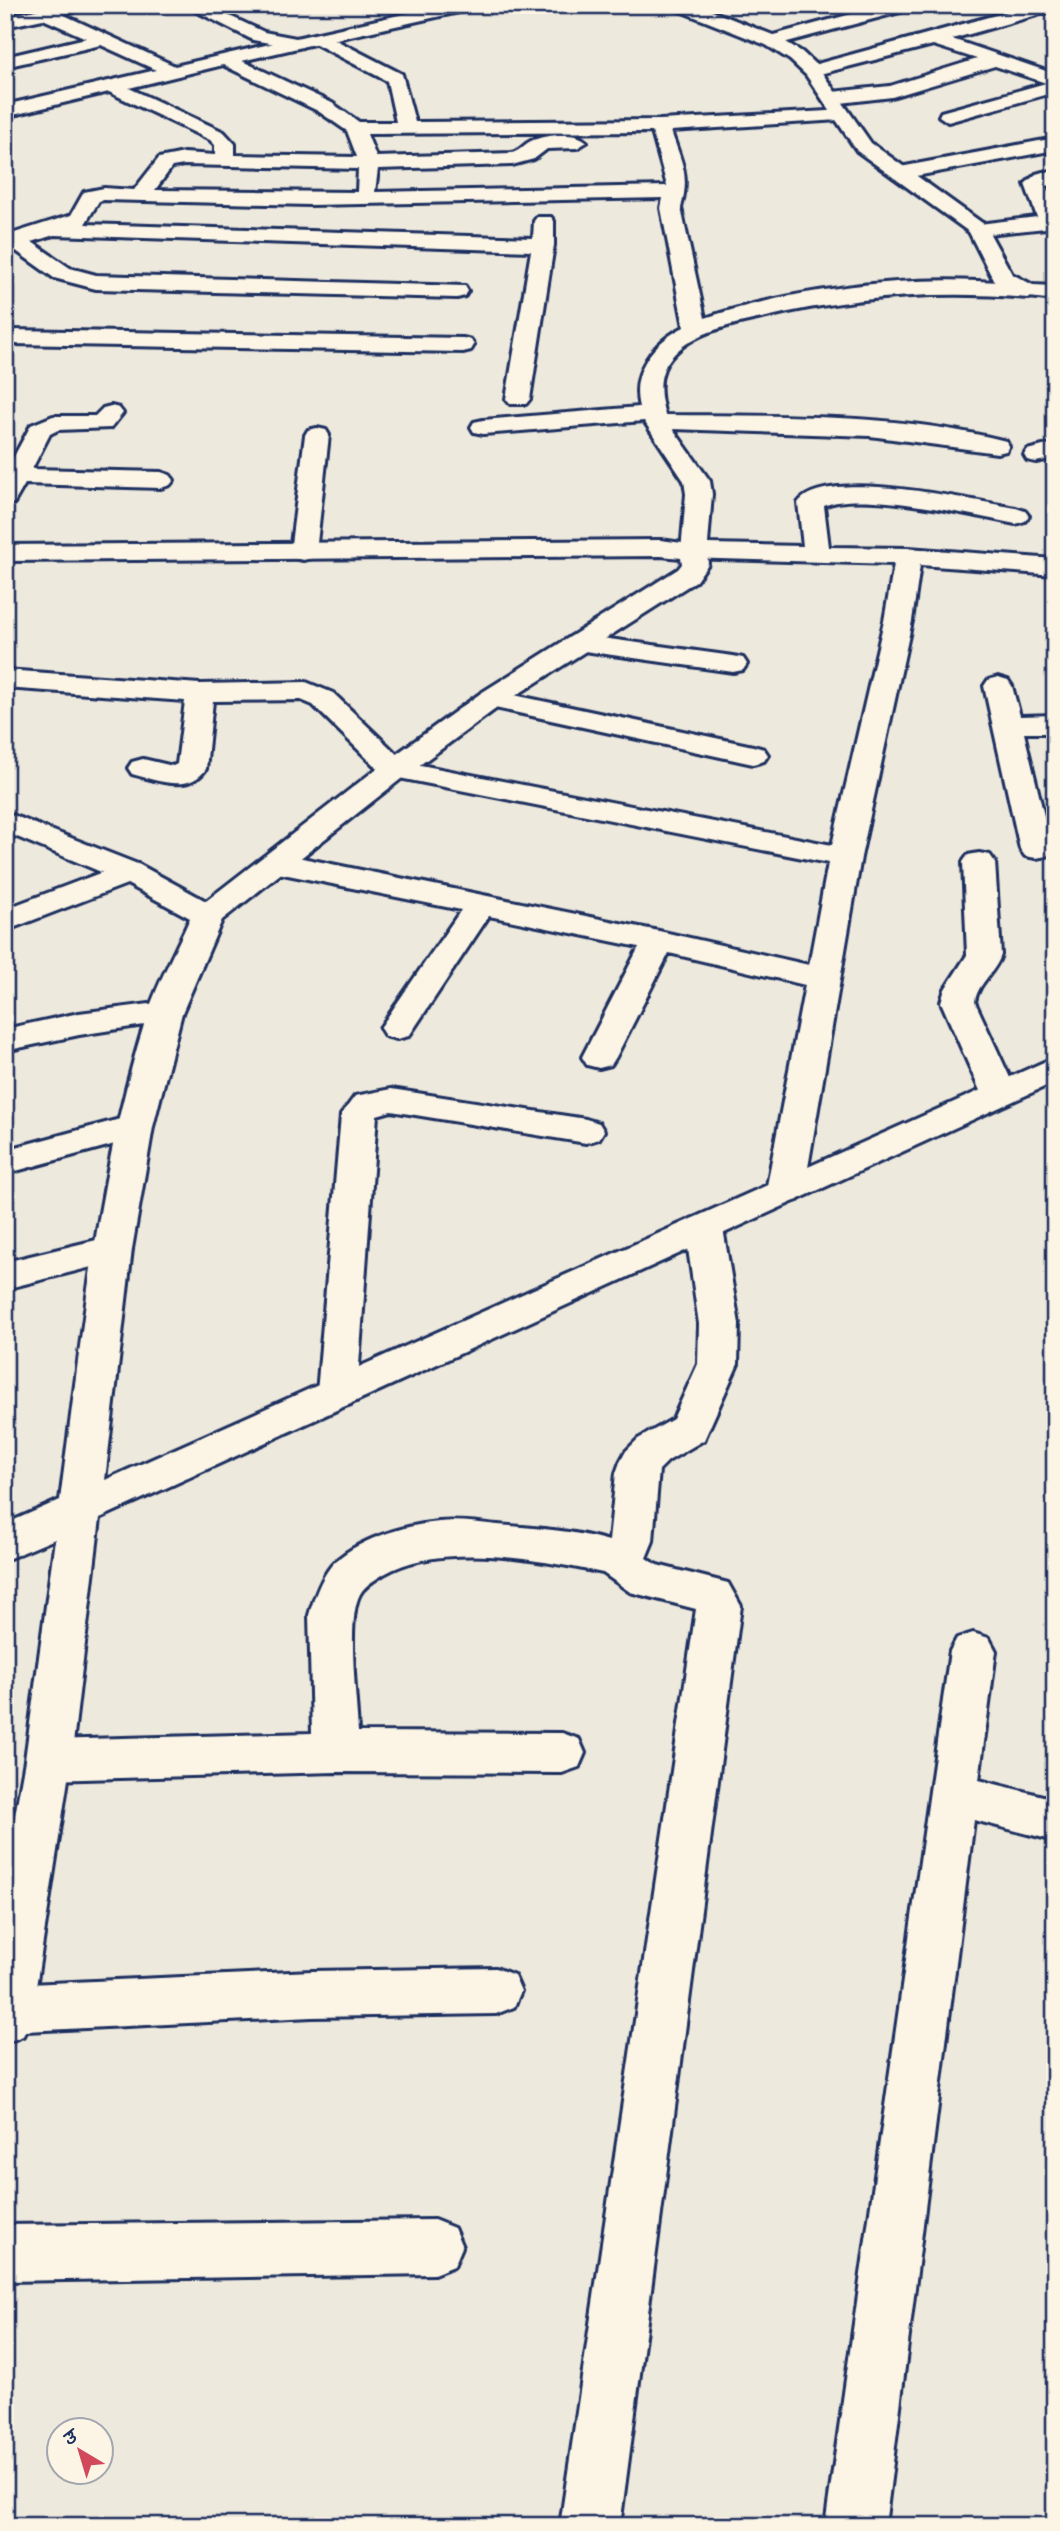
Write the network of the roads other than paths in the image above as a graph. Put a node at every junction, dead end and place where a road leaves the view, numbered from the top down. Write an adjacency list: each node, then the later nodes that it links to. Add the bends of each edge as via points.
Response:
1 (84, 5): 7 (street)
2 (191, 5): 13 (street, via 259,36)
3 (468, 5): 9 (street)
4 (681, 5): 12 (street)
5 (905, 5): 12 (street)
6 (1052, 5): 10 (street)
7 (45, 13): 8 (street); 11 (street)
8 (5, 22)
9 (320, 38): 13 (street); 25 (street, via 396,78)
10 (934, 38): 15 (street); 18 (street)
11 (102, 40): 16 (street); 17 (street)
12 (772, 41): 18 (street)
13 (296, 43): 14 (street)
14 (226, 60): 17 (street); 26 (street, via 325,107)
15 (994, 60): 19 (street); 22 (street)
16 (5, 62)
17 (172, 71): 20 (street)
18 (812, 71): 22 (street)
19 (1055, 80)
20 (110, 86): 23 (street); 29 (street, via 217,136 225,144)
21 (1055, 86): 24 (street)
22 (835, 106): 27 (street); 31 (street, via 864,147)
23 (5, 111)
24 (948, 116)
25 (406, 125): 26 (street); 27 (street)
26 (355, 128): 30 (street)
27 (662, 133): 30 (street, via 546,143 512,159); 33 (street, via 677,177)
28 (1055, 144): 31 (street)
29 (225, 161): 30 (street); 35 (street, via 166,162)
30 (369, 163): 36 (street)
31 (900, 173): 39 (street)
32 (1055, 178): 37 (street, via 1035,184)
33 (676, 192): 34 (street); 45 (street, via 671,208)
34 (545, 195): 36 (street); 41 (street)
35 (140, 196): 36 (street); 38 (street, via 92,196 79,219)
36 (365, 199)
37 (1052, 222): 39 (street)
38 (53, 229): 40 (street); 41 (street)
39 (978, 229): 42 (street, via 1003,278)
40 (10, 242): 43 (street, via 62,272 96,282)
41 (543, 245): 48 (street)
42 (1028, 290): 44 (street); 45 (street, via 955,287 868,293 767,309)
43 (457, 291)
44 (1055, 293)
45 (696, 329): 50 (street, via 670,345 654,363 648,386)
46 (9, 342): 47 (street)
47 (463, 345)
48 (518, 399)
49 (111, 413): 55 (street, via 102,424 44,426)
50 (653, 417): 51 (street); 53 (street, via 824,425 939,435); 58 (street, via 697,481)
51 (483, 427)
52 (317, 435): 57 (street)
53 (997, 446)
54 (161, 480): 55 (street)
55 (11, 487)
56 (1016, 516): 60 (street, via 895,496 829,495 811,503)
57 (303, 552): 58 (street, via 661,548); 59 (street)
58 (694, 552): 60 (street); 63 (street, via 695,564 687,575)
59 (5, 553)
60 (817, 554): 61 (street)
61 (908, 556): 62 (street); 76 (street)
62 (1055, 567)
63 (580, 643): 64 (street); 68 (street)
64 (733, 664)
65 (5, 679): 67 (street)
66 (998, 686): 70 (street)
67 (200, 693): 72 (street, via 191,769 176,776); 73 (street, via 296,690 316,695)
68 (491, 699): 71 (street); 73 (street)
69 (1055, 724): 70 (street)
70 (1007, 725): 75 (street)
71 (753, 755)
72 (142, 768)
73 (395, 769): 76 (street); 78 (street)
74 (5, 821): 79 (street)
75 (1037, 849)
76 (845, 858): 84 (street)
77 (979, 862): 90 (street, via 984,955 963,984 958,1002)
78 (278, 863): 80 (street); 81 (street)
79 (129, 872): 81 (street); 82 (street)
80 (481, 904): 83 (street); 86 (street)
81 (208, 915): 85 (street)
82 (5, 921)
83 (659, 941): 84 (street); 88 (street)
84 (825, 979): 94 (street)
85 (165, 1013): 87 (street); 91 (street)
86 (397, 1028)
87 (5, 1040)
88 (599, 1057)
89 (1055, 1068): 90 (street)
90 (999, 1093): 94 (street)
91 (135, 1126): 93 (street); 96 (street)
92 (586, 1131): 98 (street, via 391,1100 362,1109)
93 (5, 1162)
94 (785, 1191): 95 (street)
95 (704, 1228): 98 (street); 101 (street, via 719,1324 718,1364 689,1429 641,1462 631,1541 627,1553)
96 (113, 1249): 97 (street); 99 (street)
97 (5, 1276)
98 (337, 1393): 99 (street)
99 (80, 1508): 100 (street); 105 (street)
100 (5, 1543)
101 (617, 1560): 103 (street, via 576,1548 452,1538 402,1548 349,1577 331,1615); 112 (street, via 645,1580 712,1595 719,1605)
102 (973, 1651): 106 (street)
103 (335, 1752): 104 (street); 105 (street)
104 (562, 1753)
105 (48, 1760): 109 (street)
106 (954, 1794): 107 (street); 113 (street)
107 (1055, 1821)
108 (496, 1991): 109 (street, via 312,1994)
109 (6, 2014)
110 (434, 2247): 111 (street)
111 (5, 2253)
112 (590, 2526)
113 (855, 2526)

